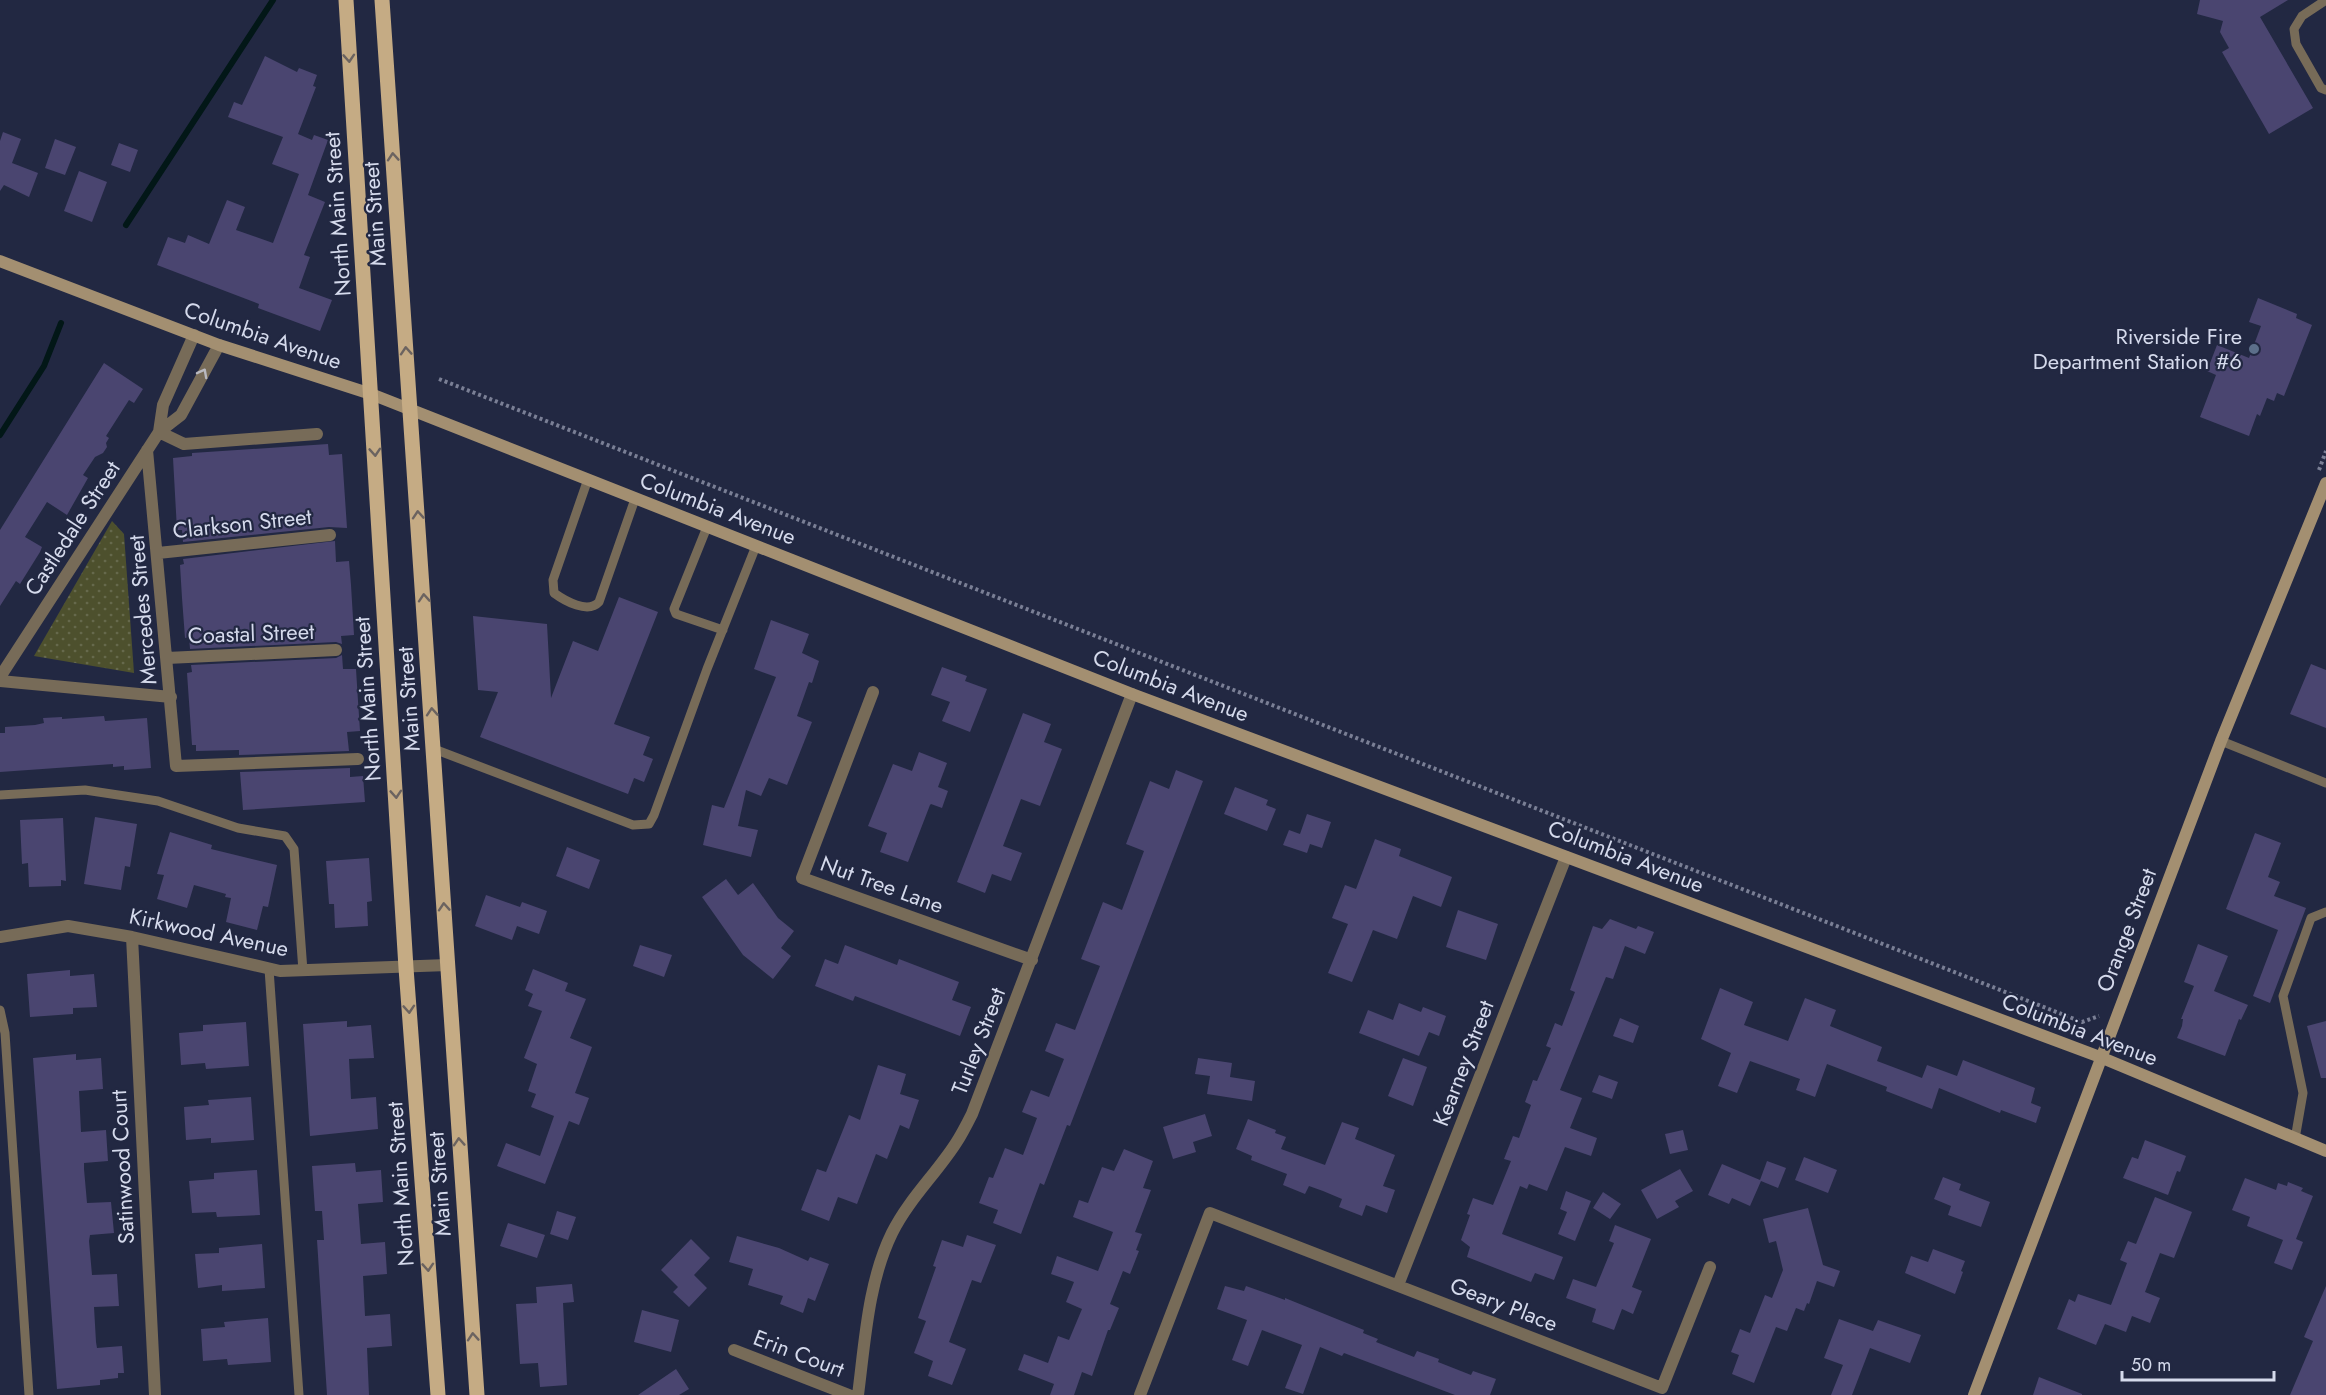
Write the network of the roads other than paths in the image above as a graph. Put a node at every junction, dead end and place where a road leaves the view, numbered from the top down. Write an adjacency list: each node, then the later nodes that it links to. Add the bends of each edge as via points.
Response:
1 (346, 0): 9 (main road, North Main Street, one-way to 9)
2 (382, 0): 11 (main road, Main Street, one-way to 2)
3 (2326, 0): 4 (lane, via 2302,16 2294,29 2296,44 2321,88)
4 (2326, 90)
5 (0, 261): 6 (main road, Columbia Avenue)
6 (194, 335): 7 (main road, Columbia Avenue); 8 (street, Castledale Street)
7 (219, 345): 9 (main road, Columbia Avenue); 10 (street, Castledale Street, one-way to 7)
8 (169, 391): 10 (street); 12 (street, Castledale Street)
9 (371, 394): 11 (main road, Columbia Avenue); 40 (main road, North Main Street, one-way to 40)
10 (189, 400): 12 (street, Castledale Street, via 181,415)
11 (410, 410): 15 (main road, Columbia Avenue); 30 (main road, Main Street, one-way to 11)
12 (159, 432): 13 (street, via 184,444); 14 (street, Castledale Street)
13 (316, 434)
14 (147, 450): 21 (street, Mercedes Street); 25 (street, Castledale Street)
15 (588, 479): 17 (main road, Columbia Avenue); 17 (lane, via 553,580 554,593 568,600 587,608 600,602)
16 (2326, 483): 29 (main road, Orange Street)
17 (635, 499): 18 (main road, Columbia Avenue)
18 (707, 527): 20 (main road, Columbia Avenue); 22 (lane, via 674,609 682,618)
19 (330, 535): 21 (street, Clarkson Street)
20 (756, 546): 22 (lane); 27 (main road, Columbia Avenue)
21 (158, 553): 24 (street, Mercedes Street)
22 (723, 630): 30 (lane, via 649,824 633,825)
23 (336, 650): 24 (street, Coastal Street)
24 (167, 658): 28 (street, Mercedes Street)
25 (0, 679): 28 (street)
26 (873, 692): 38 (street, Nut Tree Lane, via 802,878)
27 (1132, 694): 34 (main road, Columbia Avenue); 38 (street, Turley Street)
28 (171, 698): 31 (street, Mercedes Street, via 176,766)
29 (2221, 741): 32 (lane); 44 (main road, Orange Street)
30 (434, 749): 39 (main road, Main Street, one-way to 30)
31 (358, 759)
32 (2326, 783)
33 (0, 795): 42 (lane, via 84,790 158,801 238,828 285,836 294,849)
34 (1566, 857): 44 (main road, Columbia Avenue); 48 (street, Kearney Street)
35 (2326, 912): 45 (lane, via 2311,918 2283,996 2303,1093)
36 (0, 937): 37 (street, Kirkwood Avenue, via 68,926)
37 (132, 937): 41 (street, Kirkwood Avenue); 51 (street, Satinwood Court)
38 (1032, 960): 56 (street, Turley Street, via 972,1114 892,1233 871,1303)
39 (448, 965): 40 (street, Kirkwood Avenue); 54 (main road, Main Street, one-way to 39)
40 (406, 968): 42 (street, Kirkwood Avenue); 53 (main road, North Main Street, one-way to 53)
41 (269, 969): 42 (street, Kirkwood Avenue); 52 (lane)
42 (303, 970)
43 (0, 1010): 50 (lane, via 5,1034)
44 (2100, 1057): 45 (main road, Columbia Avenue); 58 (main road, Orange Street)
45 (2295, 1138): 46 (main road, Columbia Avenue)
46 (2326, 1151)
47 (1710, 1267): 48 (street, Geary Place, via 1662,1388)
48 (1398, 1286): 57 (street, Geary Place, via 1210,1213)
49 (734, 1350): 55 (street, Erin Court)
50 (29, 1395)
51 (155, 1395)
52 (300, 1395)
53 (438, 1395)
54 (477, 1395)
55 (849, 1395)
56 (858, 1395)
57 (1140, 1395)
58 (1974, 1395)

